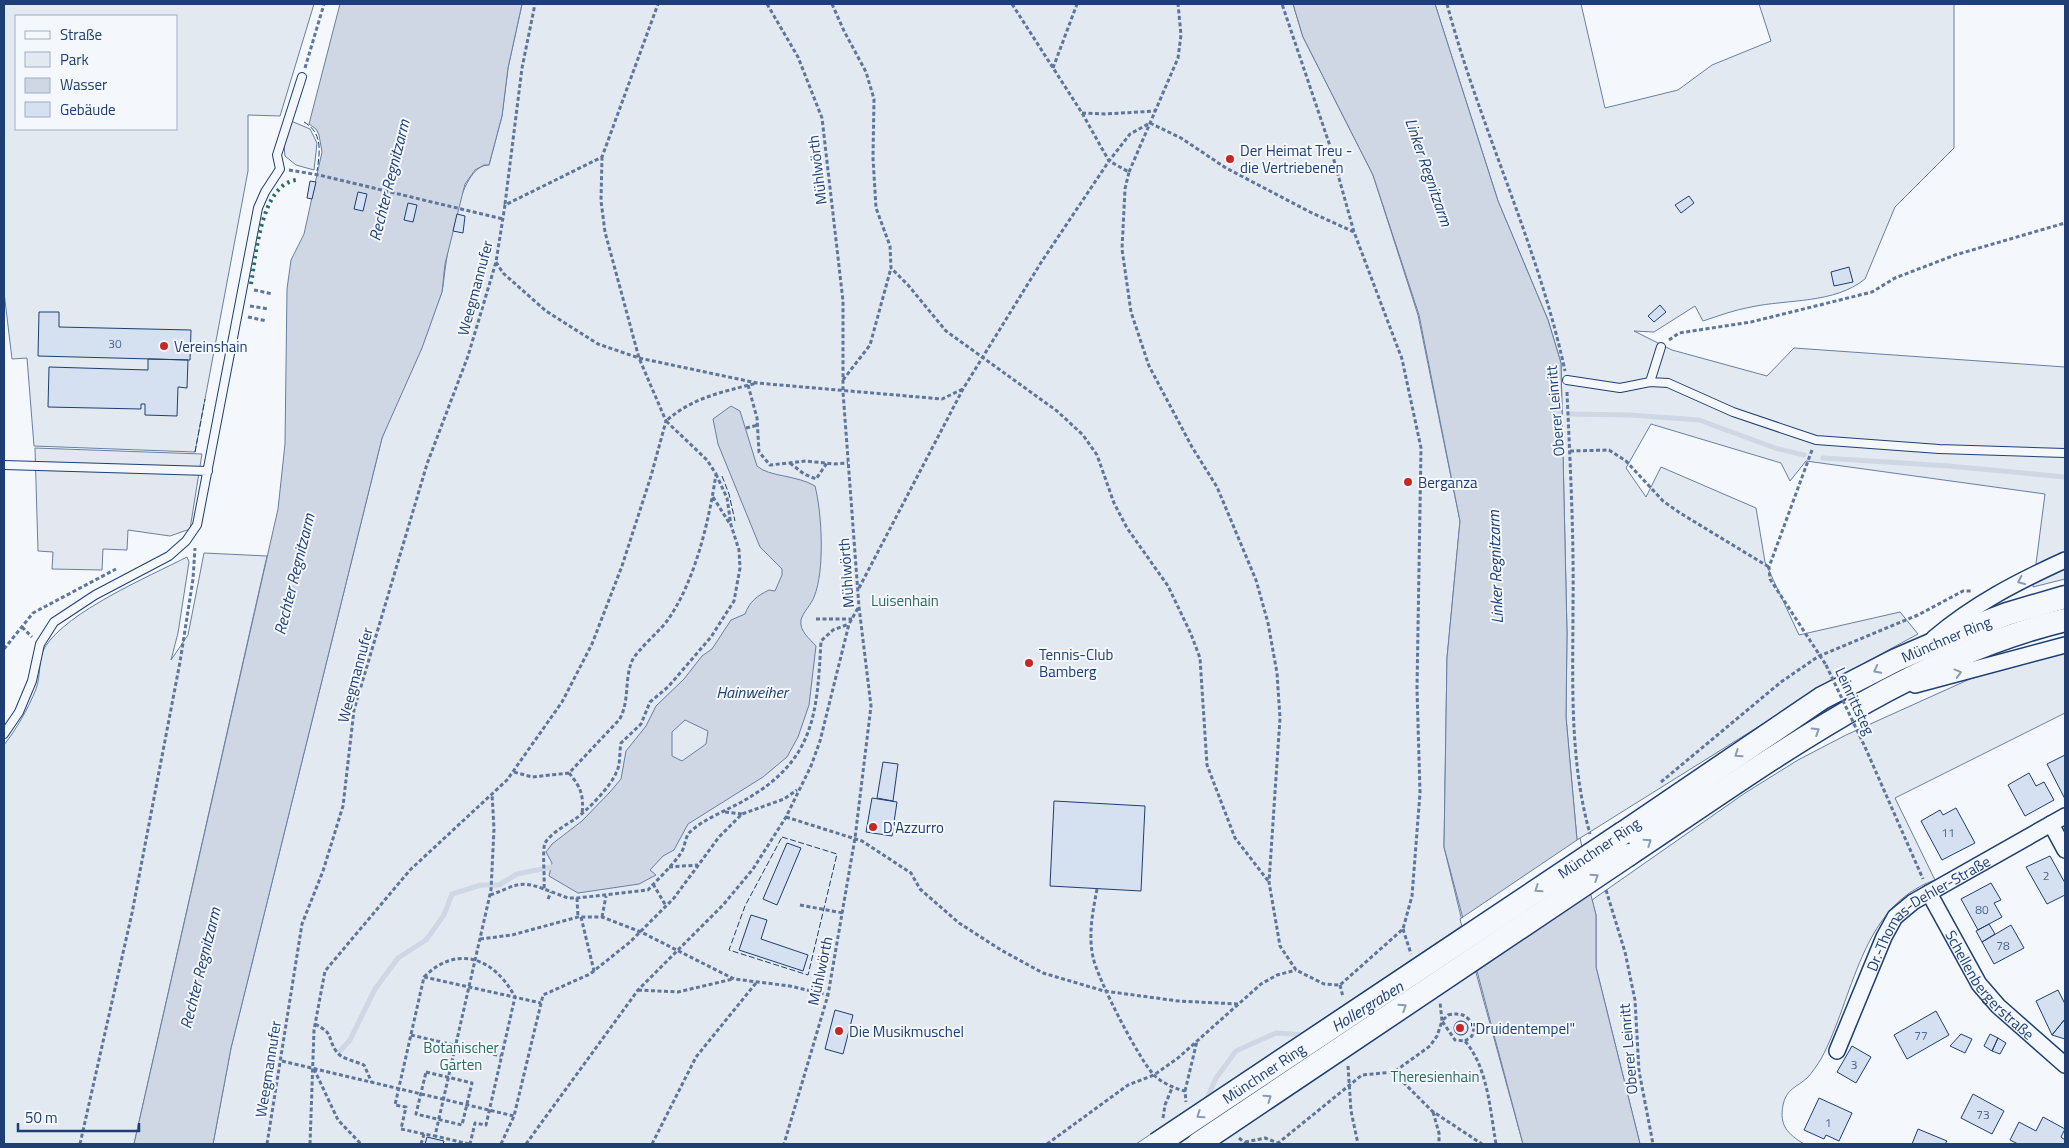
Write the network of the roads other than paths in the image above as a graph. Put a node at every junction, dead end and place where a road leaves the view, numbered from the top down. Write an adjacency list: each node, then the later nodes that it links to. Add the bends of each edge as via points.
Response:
1 (302, 77): 7 (lane, via 277,156 280,169 258,208)
2 (1661, 347): 4 (lane)
3 (1567, 380): 4 (lane, via 1620,388)
4 (1650, 382): 5 (lane, via 1668,383 1733,412 1816,440 1939,449)
5 (2065, 453)
6 (4, 465): 7 (lane)
7 (208, 471): 14 (lane, via 197,525 186,541 169,556 95,595 54,622 40,644 32,681 20,712)
8 (2065, 560): 12 (street, one-way to 12, via 2003,589 1962,614)
9 (2065, 597): 12 (main road, Münchner Ring, via 2007,614)
10 (2065, 620): 13 (main road, Münchner Ring, via 1973,650)
11 (2065, 645): 13 (street, one-way to 11)
12 (1920, 649): 21 (main road, Münchner Ring, one-way to 21, bridge, via 1822,698 1623,833)
13 (1878, 695): 22 (main road, Münchner Ring, one-way to 13, bridge, via 1775,757)
14 (4, 734)
15 (2065, 816): 16 (street, Dr.-Thomas-Dehler-Straße)
16 (2051, 824): 17 (street); 18 (street, Dr.-Thomas-Dehler-Straße)
17 (2065, 850)
18 (1929, 893): 19 (street, Dr.-Thomas-Dehler-Straße, via 1895,917); 20 (street, Schellenbergerstraße, via 1979,984 1998,1006)
19 (1837, 1051)
20 (2065, 1065)
21 (1160, 1135)
22 (1198, 1144)

